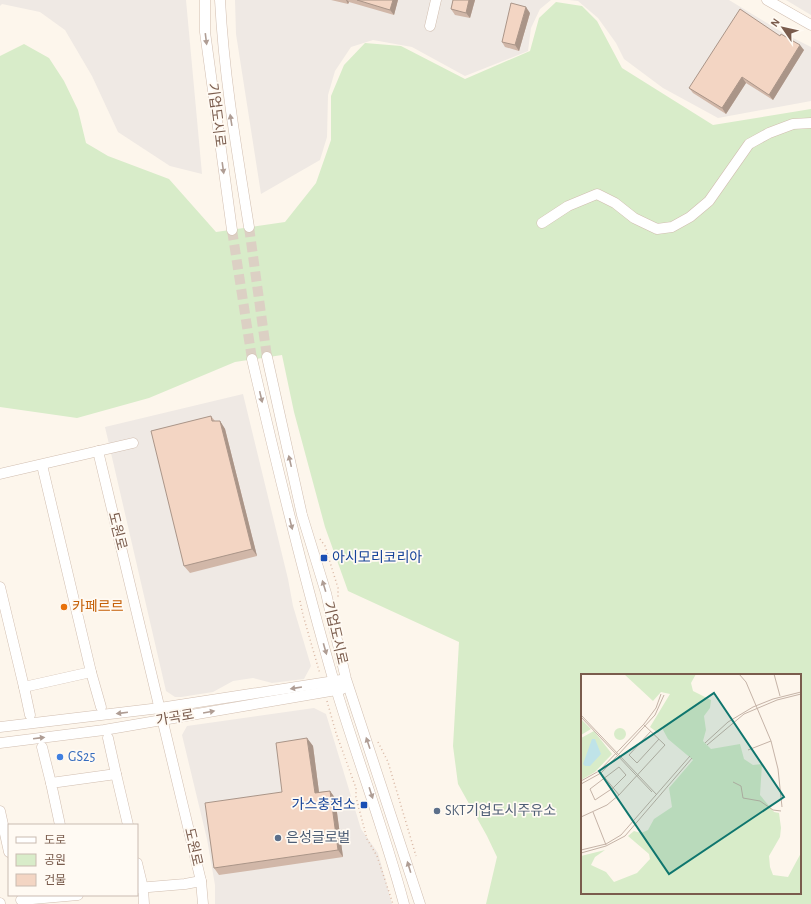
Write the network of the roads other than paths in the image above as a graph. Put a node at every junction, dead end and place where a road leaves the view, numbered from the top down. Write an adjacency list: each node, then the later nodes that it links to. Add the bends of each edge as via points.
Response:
1 (205, 0): 10 (street, 기업도시로, one-way to 10, via 205,32)
2 (220, 0): 9 (street, 기업도시로, one-way to 2, via 230,114)
3 (436, 0): 6 (street)
4 (767, 0): 5 (street)
5 (811, 25)
6 (430, 26)
7 (811, 123): 8 (street, via 793,124 749,144 709,201 690,217 672,227 657,229 634,218 615,203 597,194 568,206)
8 (542, 223)
9 (249, 227)
10 (232, 230)
11 (267, 357): 19 (street, 기업도시로, one-way to 11, via 326,593 302,515)
12 (252, 359): 20 (street, 기업도시로, one-way to 20, via 297,548)
13 (133, 443): 14 (street)
14 (98, 451): 15 (street); 23 (street, 도원로)
15 (42, 465): 16 (street); 18 (street)
16 (0, 474)
17 (0, 587): 21 (street)
18 (91, 672): 21 (street); 22 (street)
19 (348, 683): 20 (street, 가곡로); 44 (street, 기업도시로, one-way to 19)
20 (336, 686): 23 (street, 가곡로, one-way to 23); 25 (street, 가곡로, one-way to 20); 43 (street, 기업도시로, one-way to 43)
21 (24, 687): 24 (street)
22 (101, 708)
23 (160, 708): 25 (street, 도원로); 26 (street, 가곡로, one-way to 26)
24 (30, 715)
25 (163, 720): 28 (street, 가곡로, one-way to 25, via 104,730); 37 (street, 도원로)
26 (0, 727)
27 (108, 738): 30 (street)
28 (0, 742)
29 (42, 747): 31 (street)
30 (116, 774): 31 (street); 34 (street)
31 (51, 783): 33 (street)
32 (0, 811): 35 (street)
33 (60, 824)
34 (128, 824)
35 (8, 847)
36 (138, 871): 38 (street)
37 (201, 881): 38 (street); 42 (street, 도원로)
38 (140, 888): 41 (street)
39 (72, 897): 40 (street)
40 (20, 900)
41 (144, 904)
42 (203, 904)
43 (404, 904)
44 (420, 904)

